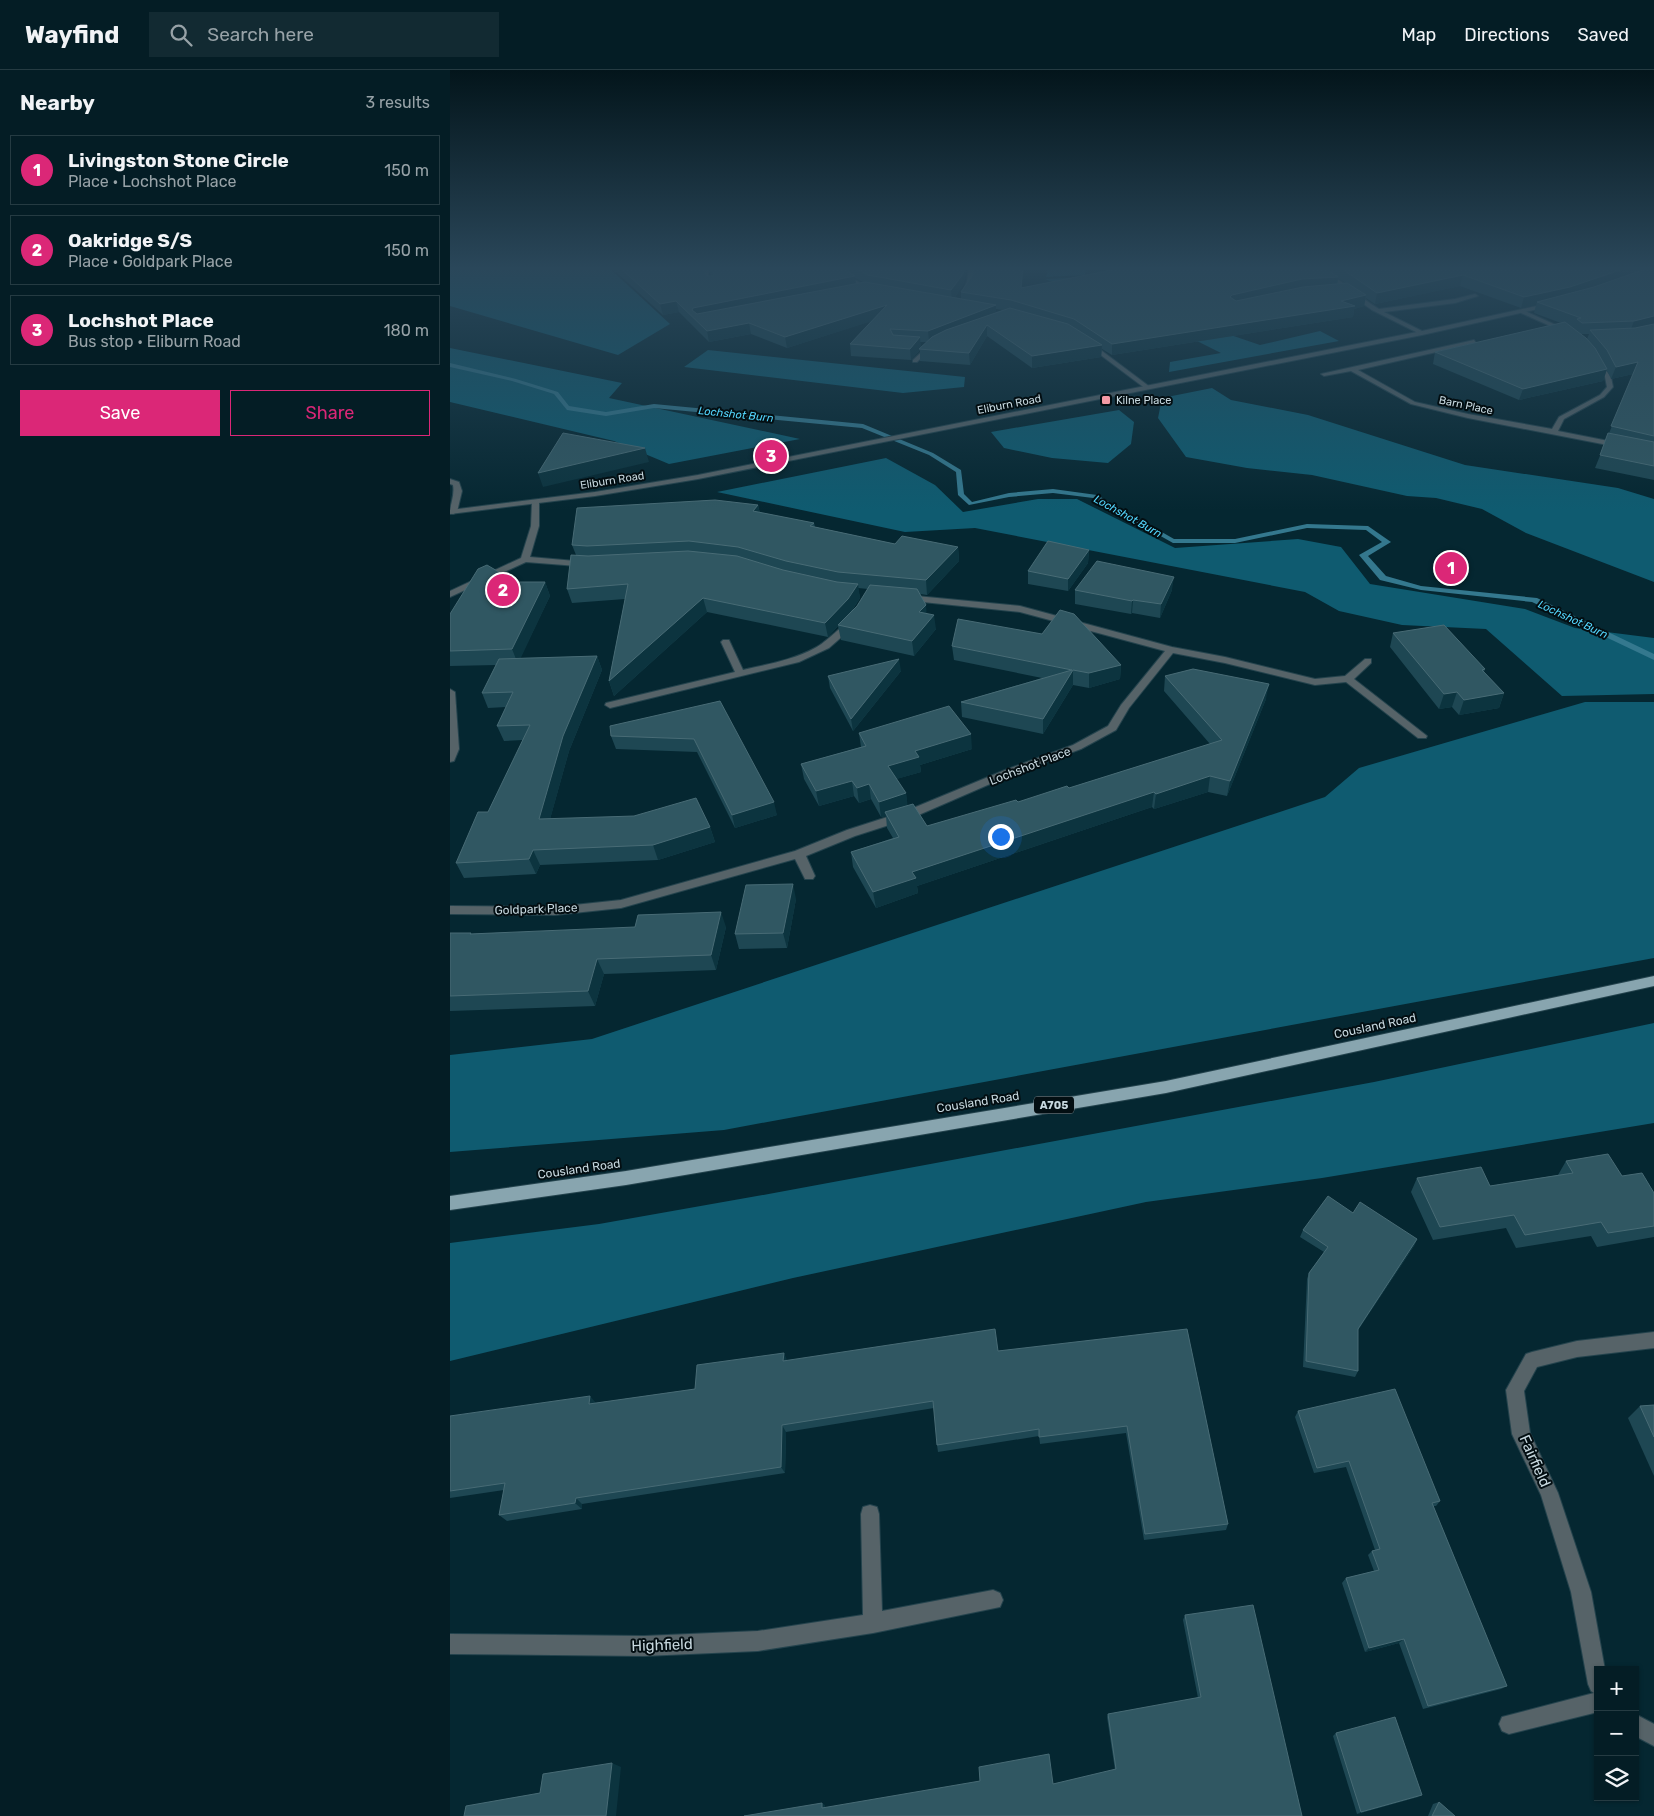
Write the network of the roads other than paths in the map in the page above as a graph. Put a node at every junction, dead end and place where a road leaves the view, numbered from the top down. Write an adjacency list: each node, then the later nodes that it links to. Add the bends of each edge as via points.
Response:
1 (929, 347): 6 (street)
2 (1094, 347): 9 (street)
3 (1350, 347): 9 (street, Eliburn Road)
4 (1449, 347): 7 (street)
5 (1592, 356): 10 (street, via 1608,377 1610,387 1602,396 1561,418)
6 (915, 361)
7 (1352, 369): 8 (street); 10 (street, Barn Place, via 1413,403)
8 (1324, 374)
9 (1148, 388): 13 (street, Eliburn Road, via 698,477)
10 (1554, 432): 11 (street, Barn Place)
11 (1654, 452)
12 (450, 481): 14 (street, via 456,484 458,491)
13 (535, 503): 14 (street, Eliburn Road); 15 (street, via 535,526)
14 (452, 512)
15 (525, 559): 16 (street); 17 (street)
16 (601, 565)
17 (450, 594)
18 (895, 597): 21 (street, via 1020,608)
19 (856, 617): 23 (street, via 839,638 822,650 796,660)
20 (726, 642): 23 (street)
21 (1171, 650): 24 (street, via 1315,682); 30 (street, Lochshot Place, via 1112,728 1077,747 910,814)
22 (1368, 661): 24 (street)
23 (740, 673): 26 (street)
24 (1348, 680): 28 (street)
25 (450, 692): 27 (street)
26 (610, 705)
27 (452, 716): 29 (street, via 454,749)
28 (1422, 736)
29 (450, 759)
30 (799, 854): 31 (street); 32 (street, Lochshot Place)
31 (809, 876)
32 (622, 904): 33 (street, Goldpark Place, via 555,911)
33 (450, 910)
34 (1654, 981): 35 (main road, Cousland Road / A705, via 1166,1087 626,1178)
35 (450, 1203)
36 (1654, 1340): 41 (street, Fairfield, via 1577,1349 1532,1360 1515,1390 1521,1434 1549,1493 1581,1592)
37 (870, 1514): 39 (street)
38 (993, 1600): 39 (street, Highfield)
39 (873, 1623): 40 (street, Highfield, via 758,1641 644,1646)
40 (450, 1644)
41 (1595, 1666)
42 (1594, 1703): 43 (street)
43 (1509, 1724)
44 (1639, 1727): 45 (street)
45 (1654, 1736)

